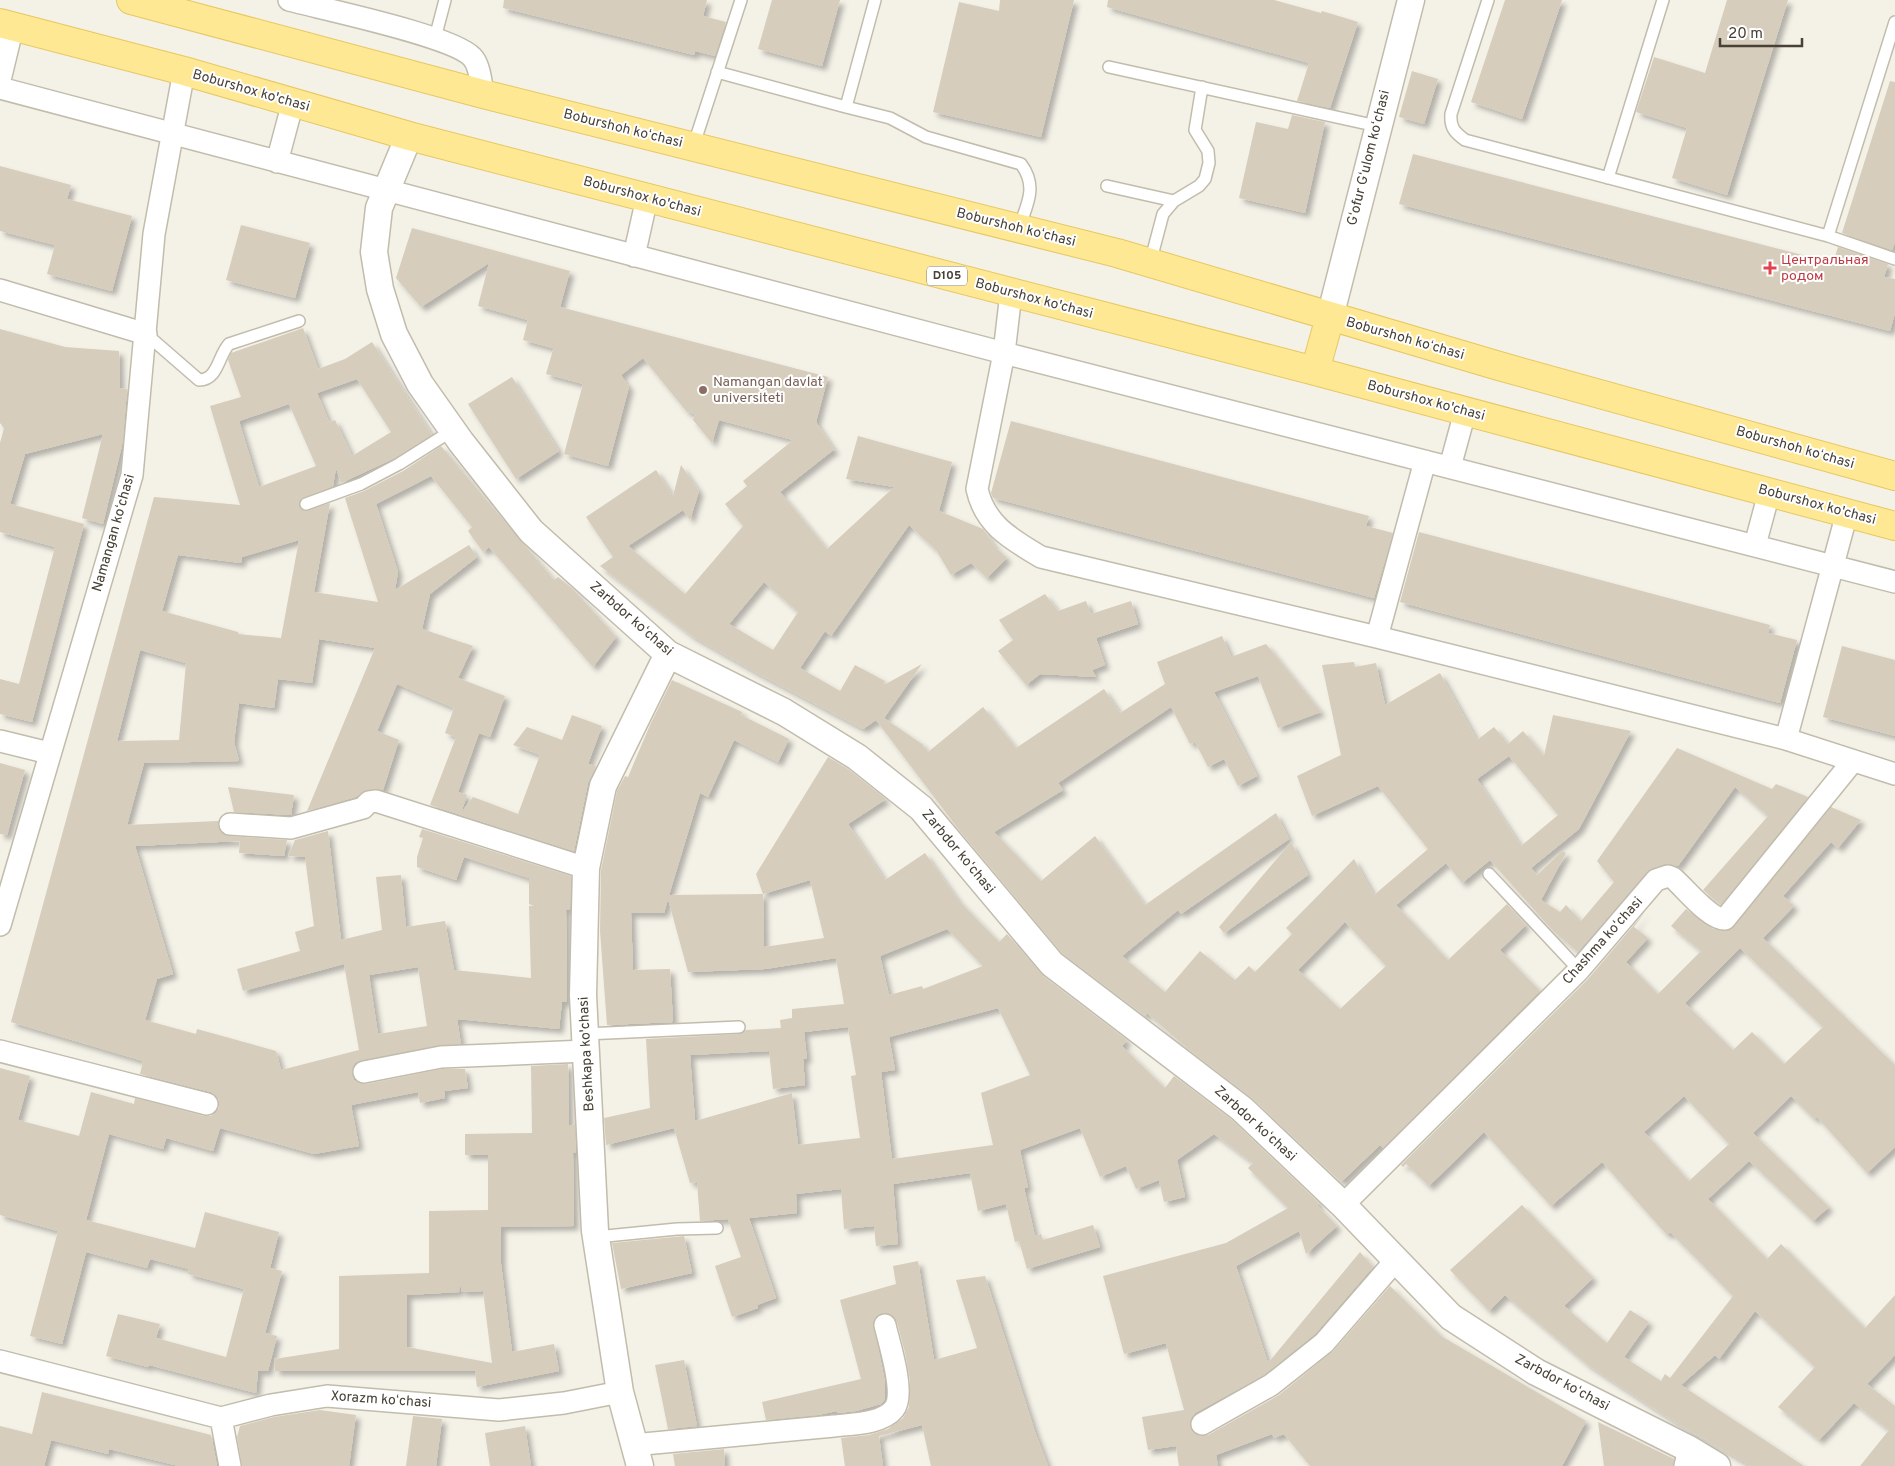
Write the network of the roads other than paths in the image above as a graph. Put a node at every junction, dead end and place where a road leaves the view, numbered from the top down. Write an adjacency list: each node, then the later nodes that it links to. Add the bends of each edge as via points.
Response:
1 (131, 0): 18 (main road, Boburshoh koʻchasi)
2 (289, 0): 11 (street)
3 (445, 0): 11 (lane)
4 (741, 0): 14 (lane)
5 (874, 0): 20 (lane)
6 (1411, 0): 21 (street, Gʻofur Gʻulom koʻchasi)
7 (1488, 0): 26 (lane, via 1451,114 1450,125 1455,133 1465,140)
8 (1663, 0): 26 (lane)
9 (1895, 22): 32 (lane)
10 (6, 24): 13 (main road, Boburshox ko'chasi / D105); 15 (street)
11 (435, 38): 18 (street, via 462,48 474,58)
12 (1109, 67): 17 (lane)
13 (184, 71): 19 (main road, Boburshox ko'chasi / D105); 22 (street, Namangan koʻchasi)
14 (717, 72): 20 (lane); 24 (lane)
15 (0, 80)
16 (0, 88): 22 (street)
17 (1202, 88): 21 (lane); 30 (lane, via 1195,130 1208,151 1205,179)
18 (483, 94): 24 (main road, Boburshoh koʻchasi)
19 (292, 102): 23 (main road, Boburshox ko'chasi / D105); 25 (street)
20 (846, 107): 31 (lane, via 890,118 926,137 1021,164 1028,174 1031,190)
21 (1377, 126): 38 (street, Gʻofur Gʻulom koʻchasi)
22 (172, 134): 25 (street); 40 (street, Namangan koʻchasi, via 154,234)
23 (409, 136): 28 (street, Zarbdor koʻchasi); 29 (main road, Boburshox ko'chasi / D105)
24 (693, 147): 31 (main road, Boburshoh koʻchasi)
25 (277, 162): 28 (street)
26 (1608, 178): 32 (lane)
27 (1107, 186): 30 (lane)
28 (386, 190): 33 (street); 44 (street, Zarbdor koʻchasi, via 378,208 374,252 380,289 394,334 420,384)
29 (647, 198): 33 (street); 37 (main road, Boburshox ko'chasi / D105)
30 (1174, 201): 35 (lane, via 1163,214)
31 (1018, 228): 35 (main road, Boburshoh koʻchasi)
32 (1828, 236): 34 (lane)
33 (634, 256): 41 (street)
34 (1895, 259)
35 (1150, 263): 38 (main road, Boburshoh koʻchasi)
36 (0, 290): 40 (street)
37 (1011, 292): 41 (street); 42 (main road, Boburshox ko'chasi / D105)
38 (1330, 317): 42 (main road); 47 (main road, Boburshoh koʻchasi)
39 (299, 321): 40 (lane, via 229,344 223,350 213,375 206,380 199,380)
40 (146, 334): 59 (street, Namangan koʻchasi, via 132,475)
41 (1004, 353): 45 (street); 55 (street, via 977,489 981,507 1006,536 1041,557)
42 (1315, 371): 43 (main road, Boburshox ko'chasi / D105)
43 (1465, 412): 46 (street); 48 (main road, Boburshox ko'chasi / D105)
44 (453, 430): 49 (lane, via 376,476); 56 (street, Zarbdor koʻchasi, via 531,531)
45 (1425, 461): 46 (street); 55 (street)
46 (1450, 467): 52 (street)
47 (1895, 476)
48 (1769, 493): 50 (main road, Boburshox ko'chasi / D105); 52 (street)
49 (306, 504)
50 (1847, 513): 51 (main road, Boburshox ko'chasi / D105); 53 (street)
51 (1895, 526)
52 (1755, 545): 53 (street)
53 (1833, 564): 54 (street); 57 (street)
54 (1895, 582)
55 (1377, 637): 57 (street)
56 (668, 654): 63 (street, Beshkapa ko'chasi, via 602,786); 72 (street, Zarbdor koʻchasi, via 792,717 857,757 922,808 1052,964 1242,1109)
57 (1786, 739): 60 (street)
58 (0, 741): 59 (street)
59 (49, 753): 65 (street, Namangan koʻchasi)
60 (1853, 761): 61 (street); 66 (street, Chashma koʻchasi, via 1725,918 1719,919 1711,914 1673,878 1662,877)
61 (1895, 774)
62 (230, 824): 63 (street, via 291,828 363,808 376,800)
63 (586, 868): 68 (street, Beshkapa ko'chasi)
64 (1489, 874): 66 (lane)
65 (0, 925)
66 (1579, 970): 72 (street, Chashma koʻchasi)
67 (739, 1027): 68 (lane)
68 (586, 1043): 70 (street, via 441,1057); 74 (street, Beshkapa ko'chasi)
69 (0, 1051): 71 (street)
70 (364, 1072)
71 (207, 1104)
72 (1343, 1205): 75 (street, Zarbdor koʻchasi)
73 (717, 1228): 74 (lane)
74 (596, 1237): 78 (street, Beshkapa ko'chasi)
75 (1396, 1260): 80 (street, via 1324,1343 1270,1385); 82 (street, Zarbdor koʻchasi, via 1451,1317 1536,1372)
76 (885, 1325): 81 (street, via 900,1396 894,1409 882,1417)
77 (0, 1361): 79 (street)
78 (620, 1392): 79 (street, Xorazm koʻchasi, via 564,1404 499,1410 326,1396 270,1404); 81 (street, Beshkapa ko'chasi)
79 (220, 1418): 83 (street)
80 (1202, 1424)
81 (636, 1455)
82 (1687, 1457): 84 (street, Zarbdor koʻchasi)
83 (230, 1466)
84 (1717, 1466)

